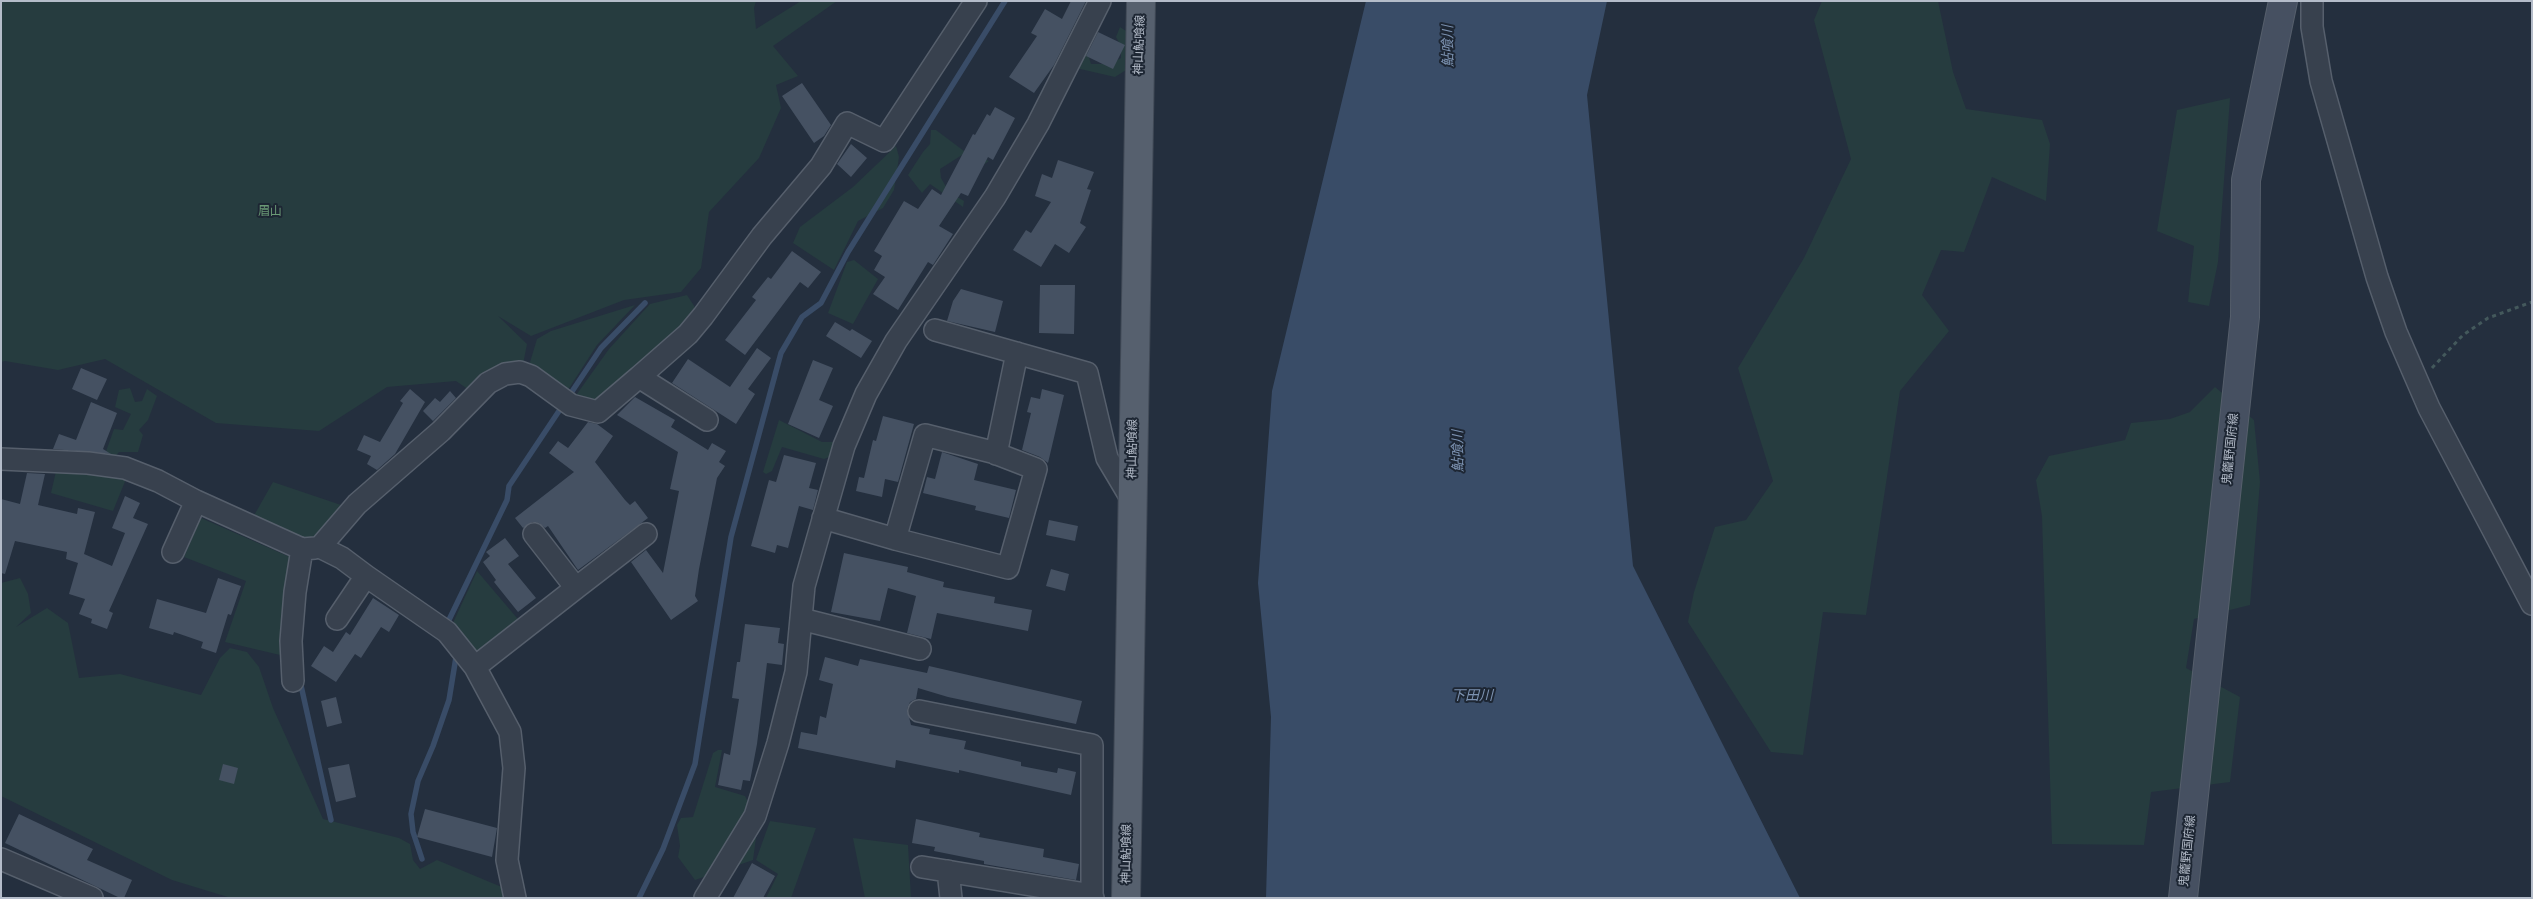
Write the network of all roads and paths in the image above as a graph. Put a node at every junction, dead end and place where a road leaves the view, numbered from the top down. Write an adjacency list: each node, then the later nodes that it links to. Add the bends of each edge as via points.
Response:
1 (976, 1): 9 (street, via 884,141 847,123 821,166 762,236 703,316 688,334)
2 (1100, 1): 16 (street, via 1038,124 995,197 896,341 866,394 844,446)
3 (1141, 1): 14 (main road, 神山鮎喰線)
4 (2282, 1): 40 (main road, 鬼籠野国府線, via 2246,180 2245,317)
5 (2312, 1): 10 (street, via 2312,27 2321,80 2377,277)
6 (2532, 302): 10 (path, via 2488,318 2463,335)
7 (935, 330): 8 (street)
8 (1017, 353): 12 (street); 14 (street, via 1087,373 1106,458)
9 (639, 377): 11 (street); 20 (street, via 598,412 572,405 531,376 520,372 505,374 488,383 441,431)
10 (2419, 385): 24 (street)
11 (707, 420)
12 (996, 454): 19 (street, via 925,435); 19 (street, via 1036,469 1008,568)
13 (1, 459): 15 (street, via 125,468)
14 (1132, 500): 39 (main road, 神山鮎喰線)
15 (196, 501): 20 (street); 21 (street)
16 (823, 518): 19 (street); 26 (street, via 804,586)
17 (534, 534): 23 (street)
18 (646, 534): 23 (street)
19 (895, 538)
20 (311, 548): 22 (street, via 342,558); 29 (street, via 295,592 291,641)
21 (172, 552)
22 (366, 576): 25 (street); 28 (street, via 447,632)
23 (576, 588): 28 (street)
24 (2532, 604)
25 (337, 619)
26 (801, 619): 27 (street); 37 (street, via 788,711 755,816)
27 (920, 649)
28 (475, 668): 36 (street, via 510,732 514,768 507,860)
29 (293, 681)
30 (919, 711): 34 (street, via 1092,745)
31 (1, 859): 35 (street)
32 (922, 867): 33 (street)
33 (948, 872): 34 (street); 38 (street)
34 (1092, 896)
35 (92, 898)
36 (515, 898)
37 (705, 898)
38 (951, 898)
39 (1126, 898)
40 (2183, 898)

